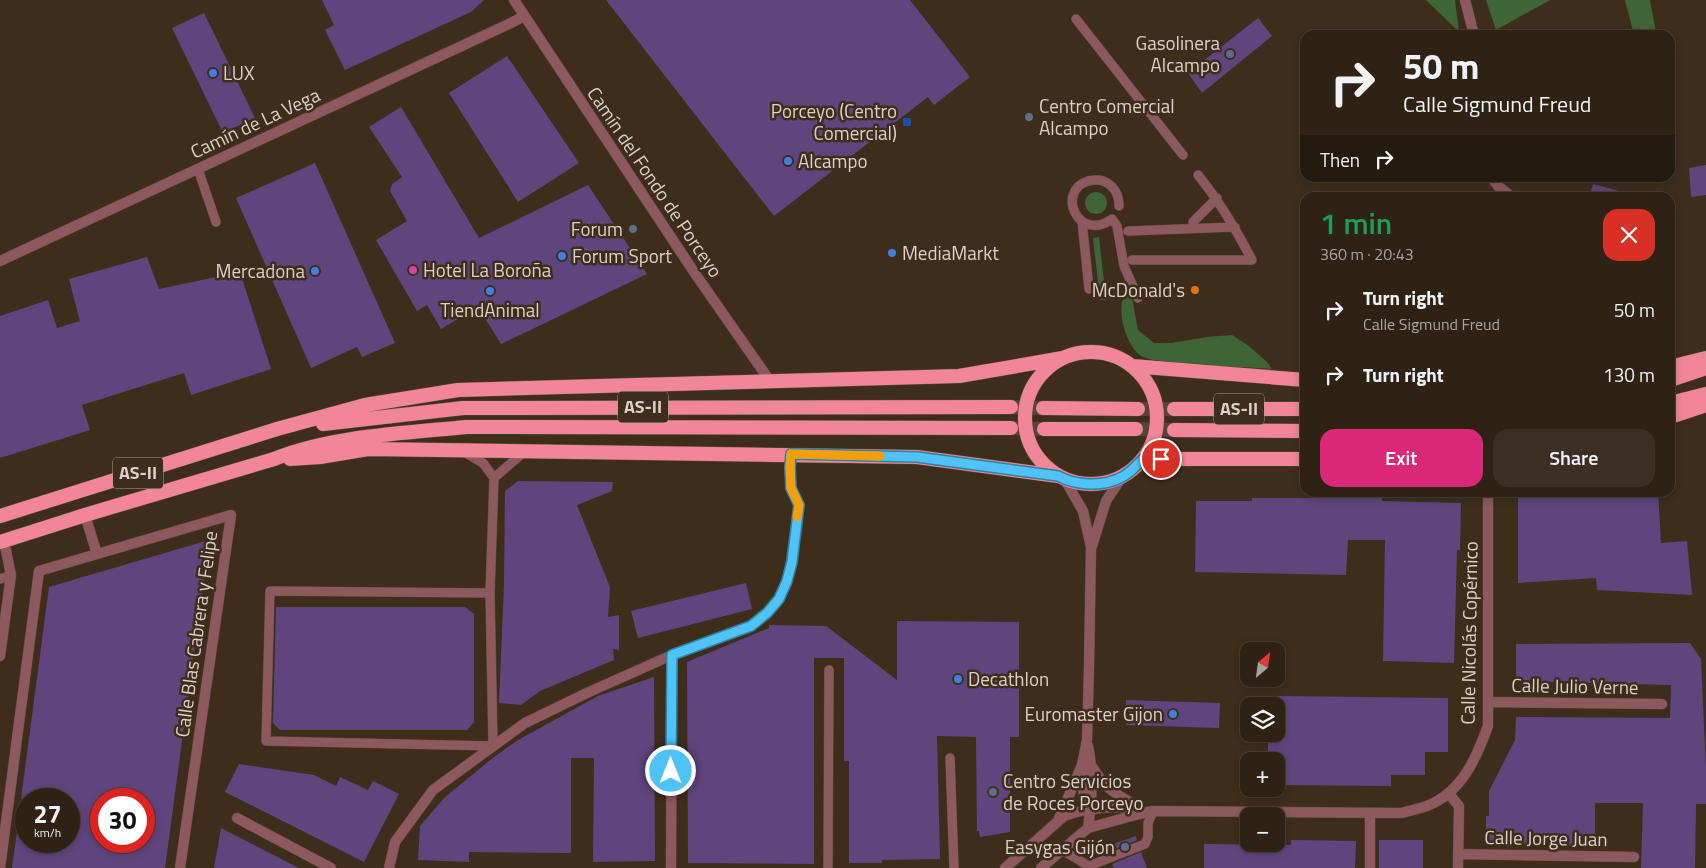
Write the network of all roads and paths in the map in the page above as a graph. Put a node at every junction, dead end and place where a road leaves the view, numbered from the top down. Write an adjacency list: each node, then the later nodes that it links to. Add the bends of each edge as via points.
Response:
1 (514, 0): 3 (street, Camín del Fondo de Porceyo)
2 (1465, 0): 5 (street)
3 (524, 16): 7 (street, Camín de La Vega); 28 (street, Camín del Fondo de Porceyo)
4 (1076, 19): 6 (lane)
5 (1473, 30)
6 (1183, 155)
7 (198, 169): 14 (lane); 19 (street, Camín de La Vega)
8 (1198, 175): 11 (lane)
9 (1495, 182): 10 (street)
10 (1506, 192)
11 (1217, 198): 15 (lane); 16 (lane, via 1193,222)
12 (1119, 206): 13 (lane, via 1116,191 1111,186 1090,180 1078,187 1069,208)
13 (1082, 221): 20 (lane); 21 (lane, via 1098,226 1112,219 1117,226 1124,266)
14 (216, 222)
15 (1235, 227): 16 (lane); 18 (lane, via 1252,260)
16 (1194, 228): 17 (lane)
17 (1128, 231)
18 (1132, 260)
19 (0, 261)
20 (1089, 289)
21 (1138, 298)
22 (1063, 358): 24 (highway, via 1075,353 1099,352 1115,356); 28 (highway, via 959,376); 53 (highway, via 1044,372 1026,404 1024,417 1031,447 1040,460)
23 (1706, 358): 25 (highway)
24 (1132, 366): 29 (highway); 49 (highway, via 1152,391 1157,414 1155,435)
25 (1675, 366)
26 (1706, 368): 27 (highway)
27 (1675, 378)
28 (770, 380): 40 (highway, via 458,390 365,405)
29 (1300, 380)
30 (1706, 394): 31 (highway)
31 (1675, 402)
32 (1706, 405): 38 (highway)
33 (1012, 407): 40 (highway, AS-II, via 463,408)
34 (1043, 408): 35 (highway)
35 (1138, 409)
36 (1174, 409): 37 (highway, AS-II)
37 (1300, 409)
38 (1675, 415)
39 (1011, 428): 48 (highway, AS-II, via 466,427 378,435 297,450)
40 (276, 429): 56 (highway, AS-II)
41 (1044, 429): 42 (highway)
42 (1136, 429)
43 (1174, 430): 44 (highway, AS-II)
44 (1300, 430)
45 (461, 450): 46 (highway); 48 (highway, via 368,449 320,457); 52 (lane, via 483,463)
46 (525, 451): 47 (highway); 52 (lane)
47 (791, 454): 53 (highway, via 917,457); 63 (street, via 791,488 799,505 792,562 779,599 751,626)
48 (274, 459): 55 (highway, AS-II)
49 (1143, 459): 50 (highway); 51 (highway)
50 (1300, 459)
51 (1122, 477): 53 (highway, via 1103,484); 58 (street, via 1106,501)
52 (494, 478): 62 (lane)
53 (1062, 478): 58 (street, via 1083,511)
54 (1488, 497): 66 (street, Calle Nicolás Copérnico)
55 (85, 515): 57 (highway, AS-II); 59 (street)
56 (0, 516)
57 (2, 542): 60 (street)
58 (1091, 547): 70 (street)
59 (96, 554): 83 (street, Calle Blas Cabrera y Felipe, via 39,571); 84 (street, Calle Blas Cabrera y Felipe, via 231,515)
60 (11, 575): 61 (lane); 64 (street)
61 (0, 578)
62 (490, 593): 68 (lane); 68 (lane, via 270,591 266,741)
63 (672, 655): 68 (street, via 533,719); 87 (street)
64 (0, 656)
65 (829, 670): 88 (lane)
66 (1488, 702): 67 (street, Calle Julio Verne); 71 (street, Calle Nicolás Copérnico, via 1488,726 1480,749 1467,773)
67 (1662, 704)
68 (494, 746): 86 (street, via 433,790 395,842)
69 (950, 758): 89 (lane)
70 (1087, 766): 72 (street, Calle Nicolás Copérnico, via 1119,797); 73 (street); 77 (street)
71 (1449, 794): 75 (street, Calle Nicolás Copérnico, via 1427,806 1401,813); 81 (street, Calle Jorge Juan, via 1459,806)
72 (1140, 806): 73 (street, Calle Nicolás Copérnico); 74 (street, Calle Nicolás Copérnico)
73 (1091, 809): 77 (street, Calle Nicolás Copérnico, via 1064,816); 78 (street); 79 (street)
74 (1154, 811): 75 (street, Calle Nicolás Copérnico); 78 (street, Calle Nicolás Copérnico); 80 (lane, via 1148,823 1145,844 1090,866)
75 (1370, 813): 92 (street)
76 (238, 818): 85 (street)
77 (1058, 821): 90 (street)
78 (1104, 823): 79 (street, Calle Nicolás Copérnico)
79 (1088, 828): 80 (street)
80 (1062, 850): 91 (street)
81 (1458, 854): 82 (street, Calle Jorge Juan); 93 (street, Calle Jorge Juan)
82 (1634, 856)
83 (0, 868)
84 (180, 868)
85 (331, 868)
86 (389, 868)
87 (671, 868)
88 (828, 868)
89 (954, 868)
90 (1005, 868)
91 (1041, 868)
92 (1370, 868)
93 (1458, 868)

